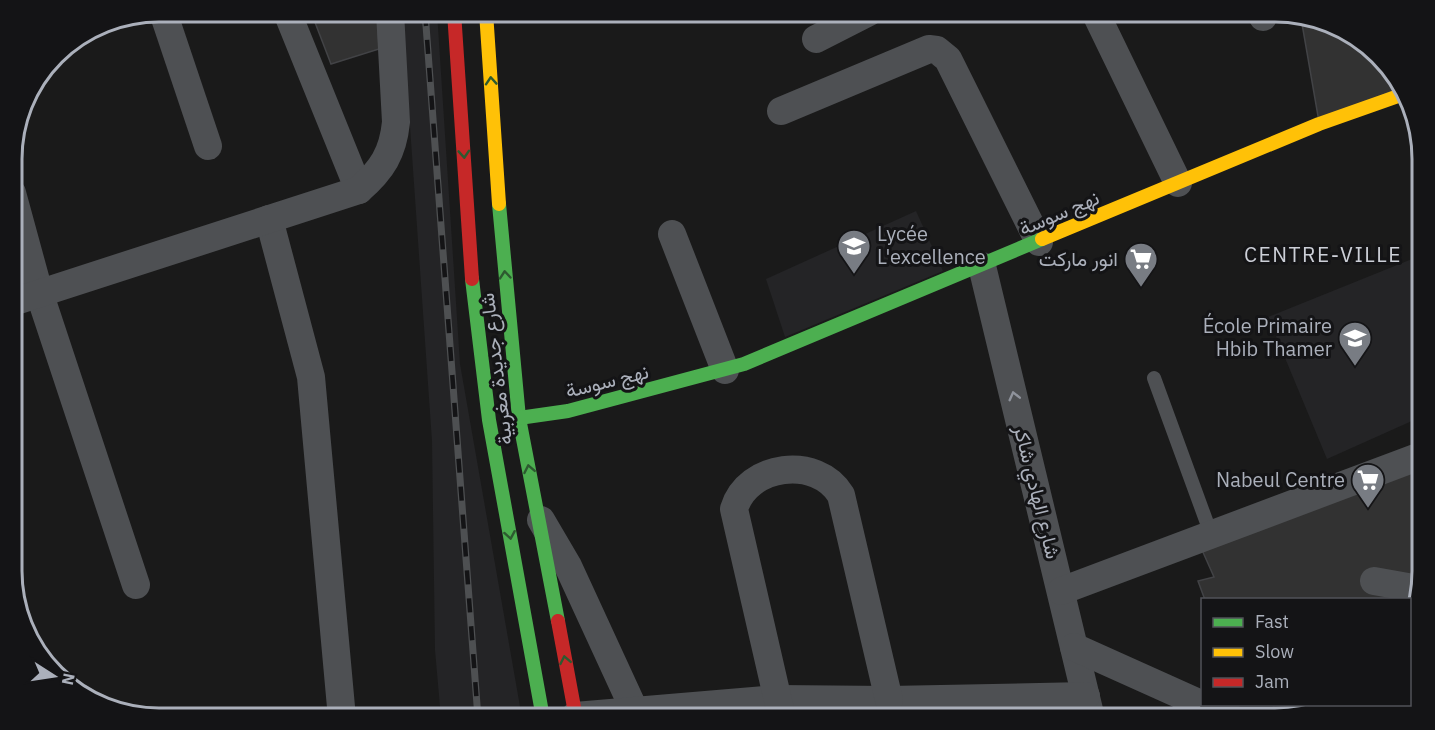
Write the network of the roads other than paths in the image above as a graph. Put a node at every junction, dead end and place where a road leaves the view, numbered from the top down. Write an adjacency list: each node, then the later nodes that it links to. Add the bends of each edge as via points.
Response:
1 (849, 22): 8 (street)
2 (1100, 22): 12 (street)
3 (167, 23): 11 (street)
4 (291, 23): 13 (street)
5 (391, 23): 13 (street, via 394,140 380,171)
6 (455, 23): 36 (main road, شارع جديدة مغربية, one-way to 36, via 472,279 489,420)
7 (487, 23): 22 (main road, شارع جديدة مغربية, one-way to 7, via 504,276)
8 (816, 39)
9 (1397, 97): 12 (main road, نهج سوسة, via 1319,124)
10 (782, 111): 16 (street, via 929,49 937,50 948,59)
11 (208, 146)
12 (1178, 183): 16 (main road, نهج سوسة)
13 (358, 190): 14 (street)
14 (269, 219): 19 (street); 35 (street, via 311,377)
15 (672, 234): 20 (street)
16 (1039, 242): 17 (main road, نهج سوسة)
17 (982, 266): 20 (main road, نهج سوسة); 29 (street, شارع الهادي شاكر, one-way to 17)
18 (23, 273): 19 (street)
19 (26, 297): 27 (street)
20 (725, 370): 22 (main road, نهج سوسة, via 568,411)
21 (1154, 378): 25 (lane)
22 (519, 418): 24 (main road, شارع جديدة مغربية, one-way to 22)
23 (1412, 459): 25 (street)
24 (537, 513): 37 (main road, شارع جديدة مغربية, one-way to 24); 38 (street, via 568,566)
25 (1211, 534): 29 (street)
26 (1374, 581): 28 (street)
27 (136, 585)
28 (1411, 588)
29 (1061, 591): 30 (street, شارع الهادي شاكر)
30 (1074, 647): 32 (street); 34 (street, شارع الهادي شاكر)
31 (889, 700): 33 (street); 34 (street); 39 (street, via 841,495 827,479 804,470 784,471 752,481 742,489 734,509)
32 (1201, 704)
33 (788, 707)
34 (1089, 707)
35 (341, 708)
36 (541, 708)
37 (573, 708)
38 (633, 708)
39 (780, 708)

